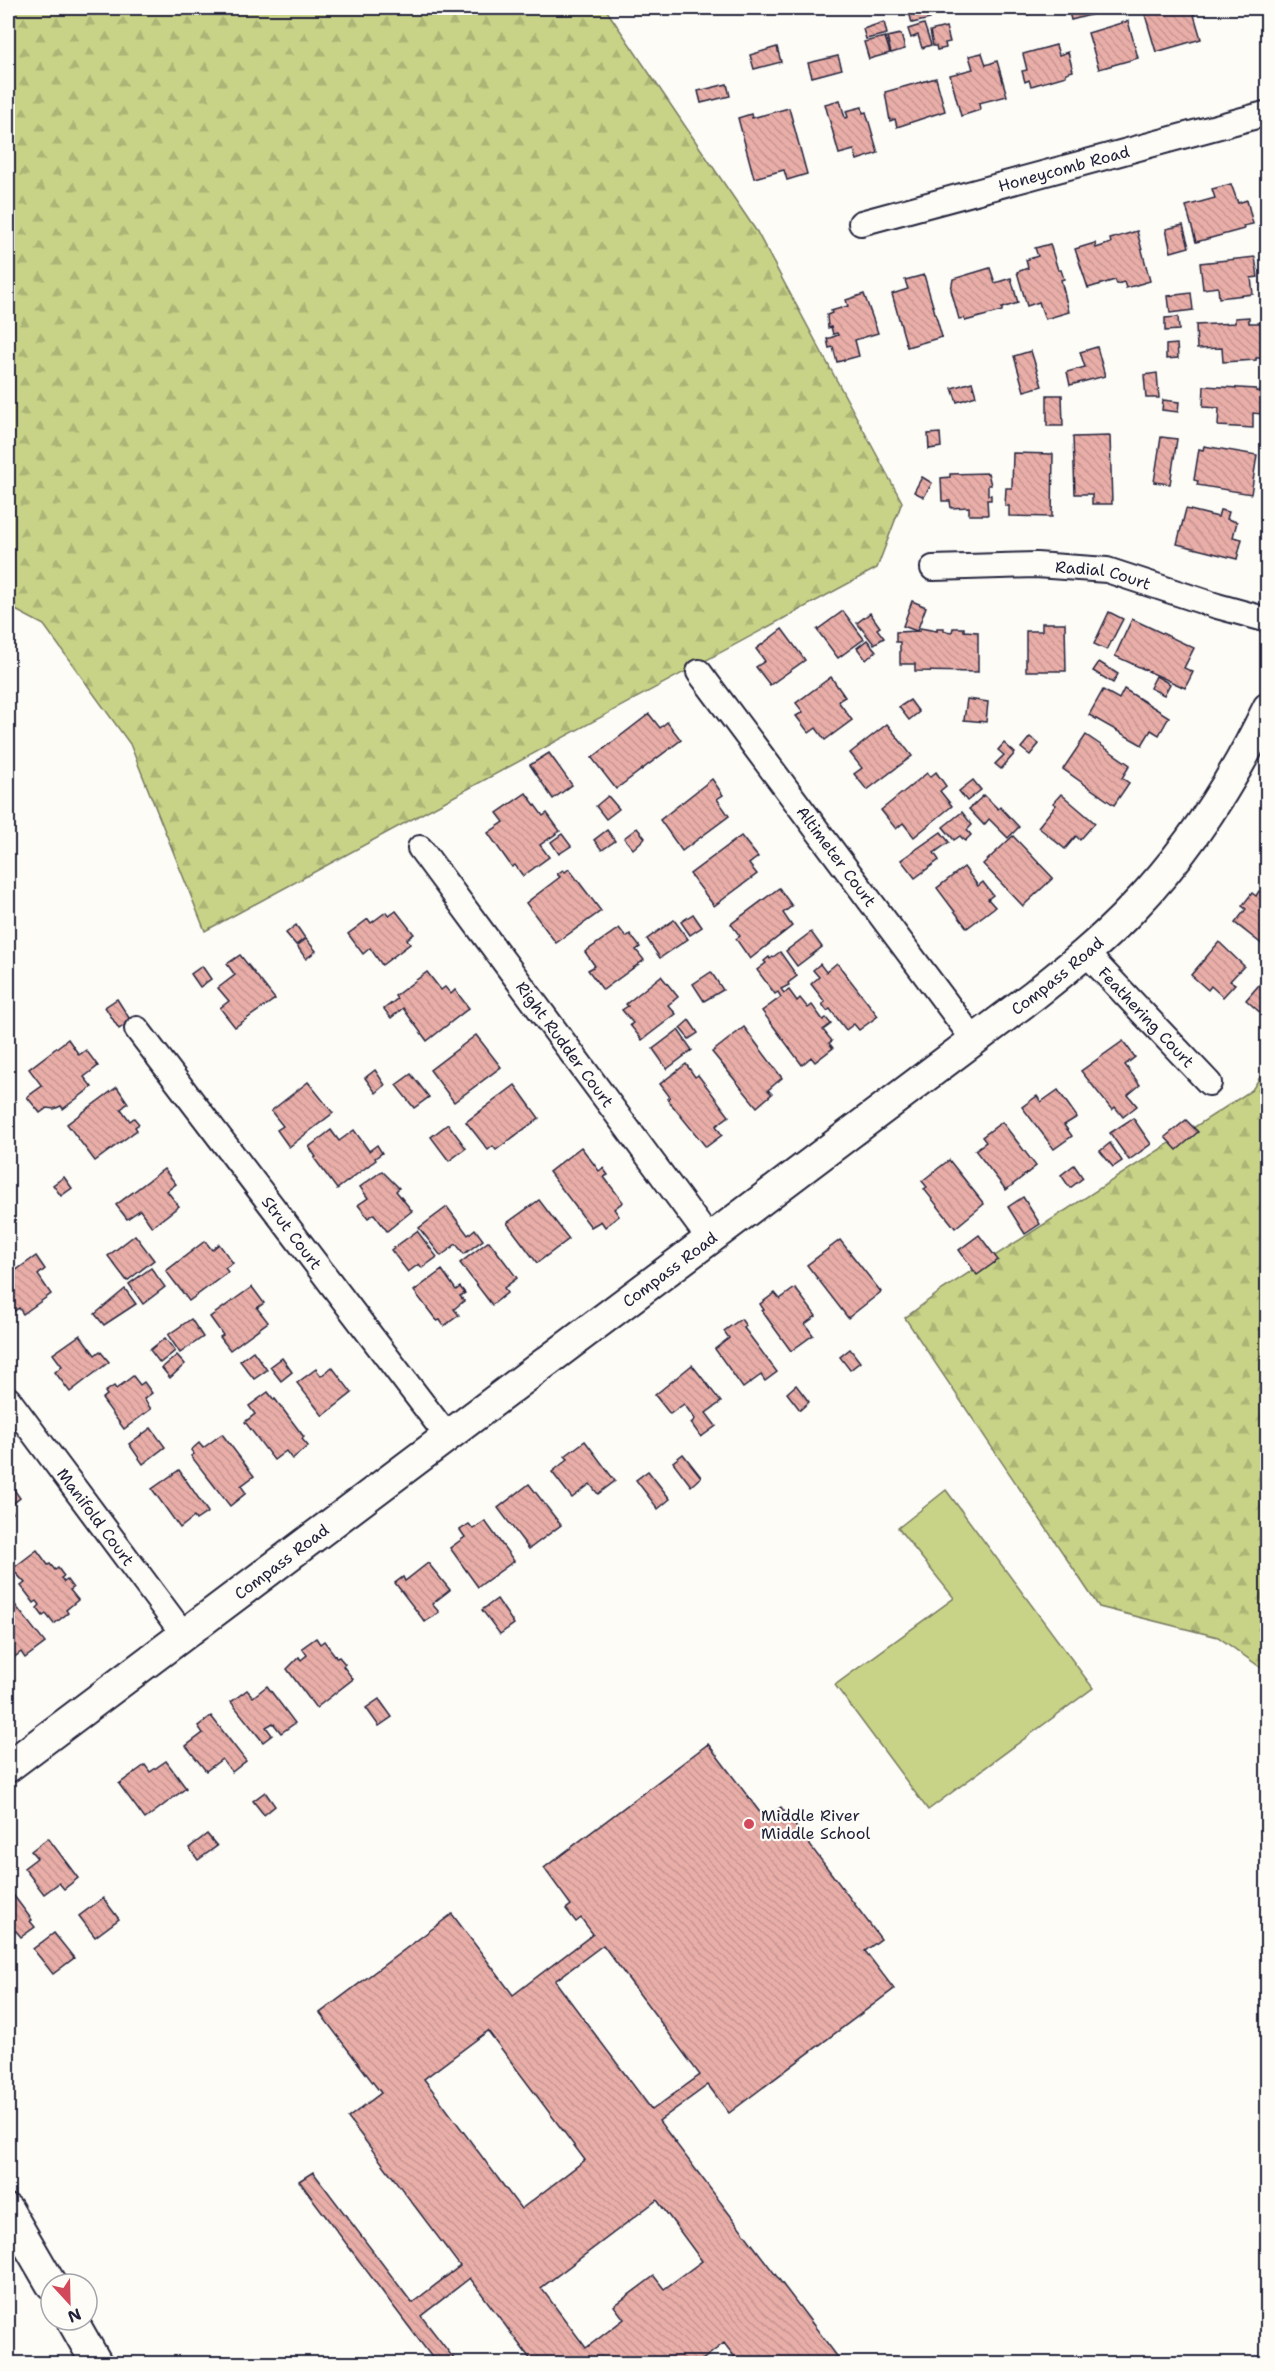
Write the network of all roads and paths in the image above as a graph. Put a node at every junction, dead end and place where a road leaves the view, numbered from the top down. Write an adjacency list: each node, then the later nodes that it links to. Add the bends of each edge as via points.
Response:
1 (1268, 113): 2 (street, Honeycomb Road)
2 (861, 224)
3 (933, 568): 4 (street, Radial Court, via 1036,566 1107,570)
4 (1268, 620)
5 (699, 672): 10 (street, Altimeter Court)
6 (1268, 708): 8 (street, Compass Road, via 1251,745 1198,830 1132,909)
7 (420, 848): 12 (street, Right Rudder Court)
8 (1086, 953): 10 (street, Compass Road); 11 (street, Feathering Court)
9 (137, 1029): 14 (street, Strut Court)
10 (974, 1040): 12 (street, Compass Road)
11 (1209, 1083)
12 (710, 1240): 14 (street, Compass Road)
13 (8, 1399): 15 (street, Manifold Court)
14 (448, 1437): 15 (street, Compass Road)
15 (184, 1635): 16 (street, Compass Road)
16 (8, 1767)
17 (8, 2210): 18 (street)
18 (44, 2272)
19 (79, 2332): 20 (street)
20 (98, 2364)

